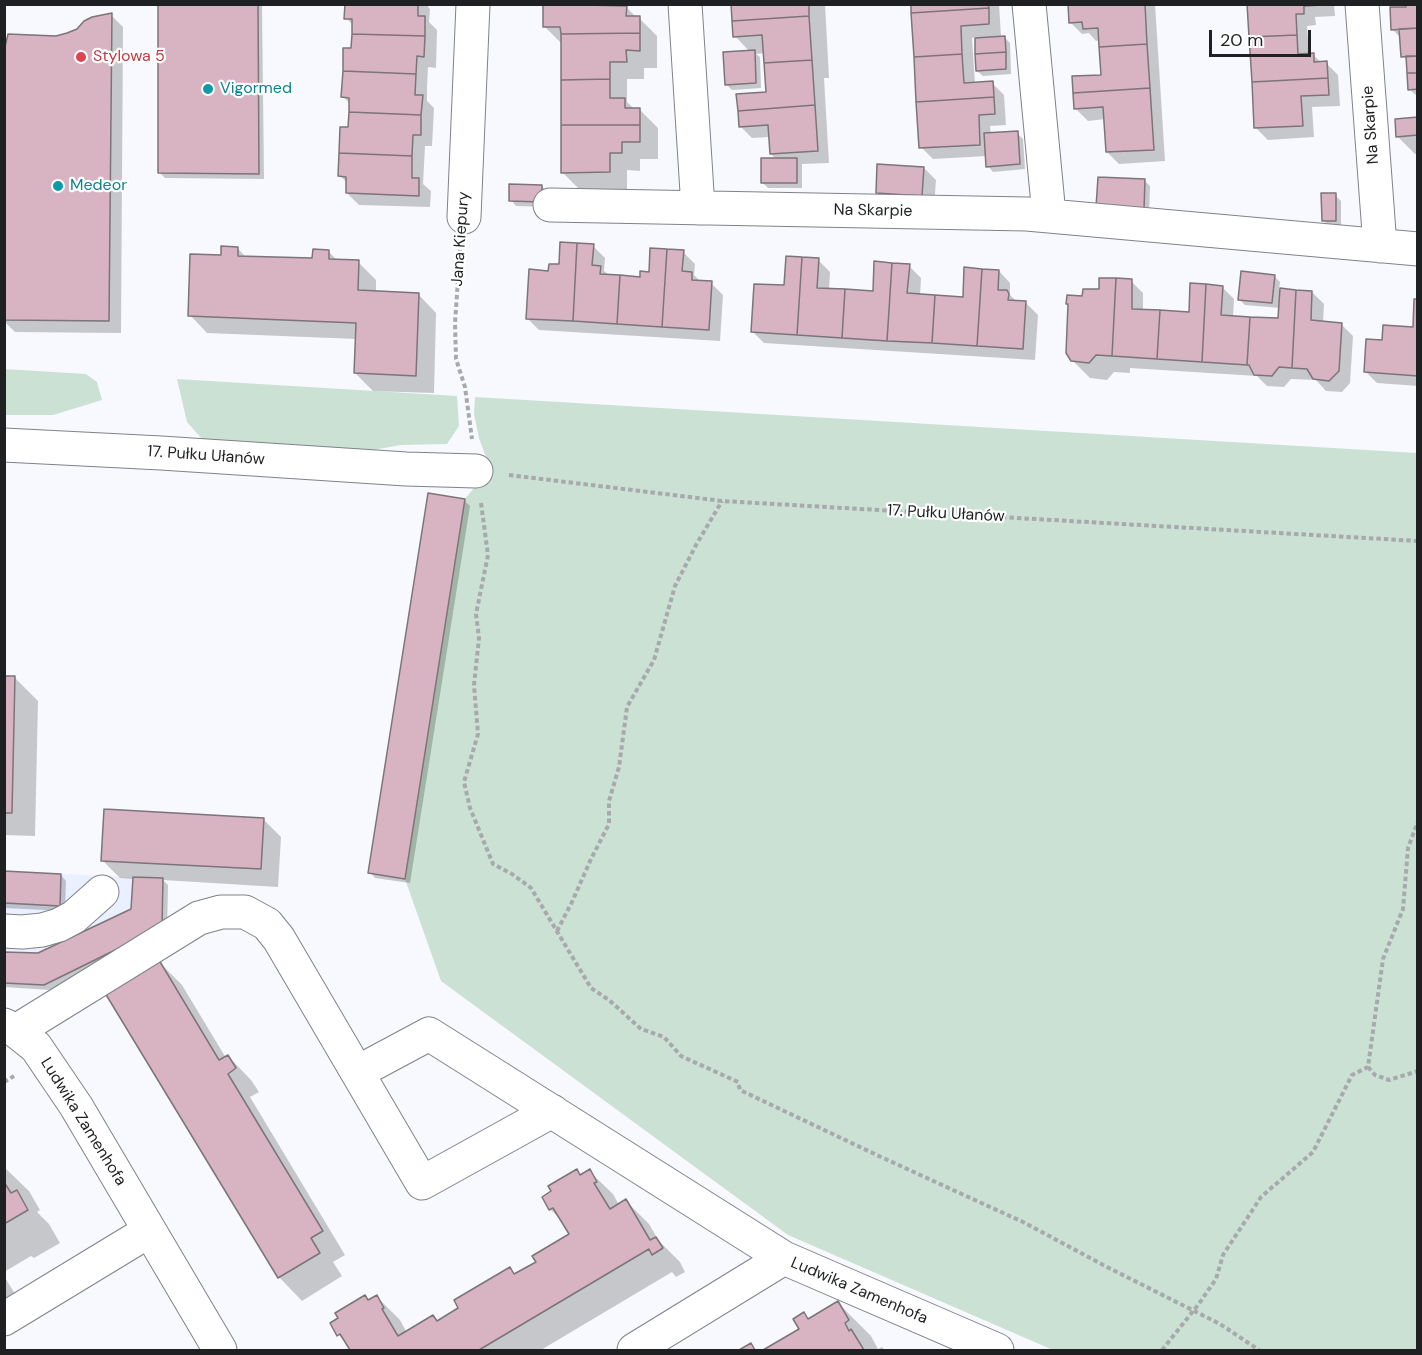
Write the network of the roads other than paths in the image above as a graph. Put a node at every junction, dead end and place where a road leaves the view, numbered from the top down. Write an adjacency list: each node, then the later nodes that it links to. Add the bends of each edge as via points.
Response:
1 (473, 4): 8 (street, Jana Kiepury)
2 (685, 4): 6 (street)
3 (1029, 4): 7 (street)
4 (1362, 4): 9 (street, Na Skarpie)
5 (550, 205): 6 (street, Na Skarpie)
6 (698, 208): 7 (street, Na Skarpie)
7 (1049, 215): 9 (street, Na Skarpie)
8 (464, 217)
9 (1380, 246): 10 (street, Na Skarpie)
10 (1418, 249)
11 (4, 445): 12 (street, 17. Pułku Ułanów)
12 (476, 471)
13 (102, 892): 14 (street, via 59,925 42,930)
14 (4, 931)
15 (10, 1028): 16 (street, via 199,918 221,912 245,912 267,924 279,939); 18 (street, Ludwika Zamenhofa, via 36,1047 76,1106)
16 (358, 1072): 17 (street, via 429,1034); 17 (street, via 422,1183)
17 (552, 1111): 19 (street)
18 (149, 1231): 20 (street); 21 (street, Ludwika Zamenhofa)
19 (784, 1258): 22 (street, Ludwika Zamenhofa); 23 (street, Ludwika Zamenhofa)
20 (4, 1319)
21 (220, 1350)
22 (634, 1350)
23 (997, 1350)

